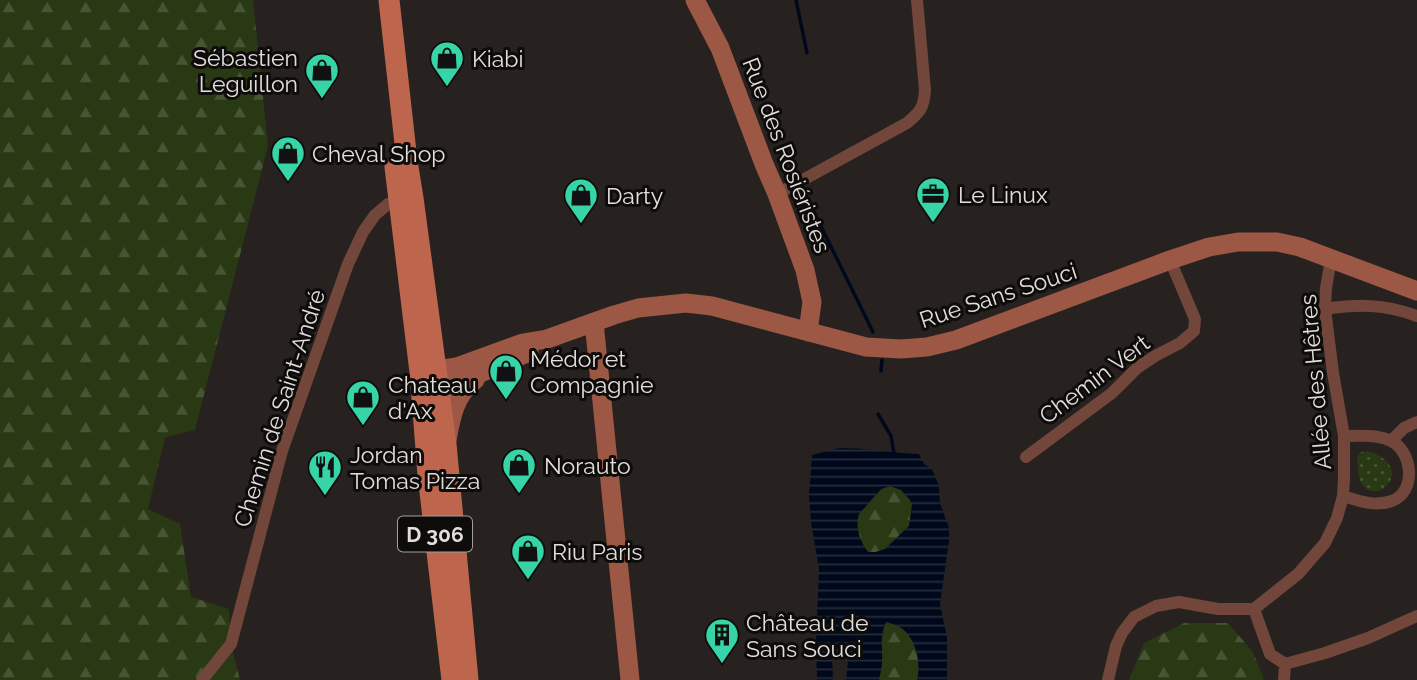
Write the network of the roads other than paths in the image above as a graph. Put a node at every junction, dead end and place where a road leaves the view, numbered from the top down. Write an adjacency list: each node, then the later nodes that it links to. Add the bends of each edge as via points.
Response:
1 (376, 0): 6 (main road, D 306)
2 (389, 0): 6 (main road, D 306, via 407,161)
3 (695, 0): 5 (main road, Rue des Rosiéristes, via 720,48)
4 (917, 0): 5 (street, via 925,90 919,113)
5 (778, 194): 13 (main road, Rue des Rosiéristes, via 809,284)
6 (406, 200): 16 (main road, D 306); 26 (street, Chemin de Saint-André, via 388,204 375,215 348,264 282,451 231,645)
7 (1331, 259): 8 (main road, Rue Sans Souci, via 1300,247 1260,241 1209,247); 9 (main road, Rue Sans Souci); 10 (street, Allée des Hêtres)
8 (1170, 260): 13 (main road, Rue Sans Souci, via 927,347 866,347); 21 (street, Chemin Vert, via 1195,319 1194,331 1137,368 1112,393)
9 (1417, 291)
10 (1325, 309): 11 (street, via 1384,307); 18 (street, Allée des Hêtres)
11 (1417, 316)
12 (594, 322): 13 (main road, Rue Sans Souci, via 638,308 685,303); 14 (main road, Rue Sans Souci); 29 (main road)
13 (808, 332)
14 (547, 339): 15 (main road, Rue Sans Souci, via 526,355); 16 (main road, Rue Sans Souci, via 457,367)
15 (487, 372): 16 (main road, Rue Sans Souci, via 453,385); 20 (main road, via 466,386 457,400)
16 (431, 383): 20 (main road, D 306); 27 (main road, D 306, via 428,475)
17 (1417, 422): 19 (street)
18 (1344, 436): 19 (street); 22 (street, Allée des Hêtres)
19 (1391, 441): 22 (street, via 1407,458 1410,476 1400,496 1371,503)
20 (446, 444): 28 (main road, D 306)
21 (1026, 457)
22 (1343, 496): 23 (street, Allée des Hêtres, via 1325,543 1298,574)
23 (1254, 609): 25 (street, via 1270,654); 30 (street, via 1179,602 1156,606 1134,617 1122,632)
24 (1417, 616): 25 (street, via 1368,638)
25 (1285, 664): 31 (street)
26 (202, 680)
27 (452, 680)
28 (468, 680)
29 (630, 680)
30 (1108, 680)
31 (1284, 680)

